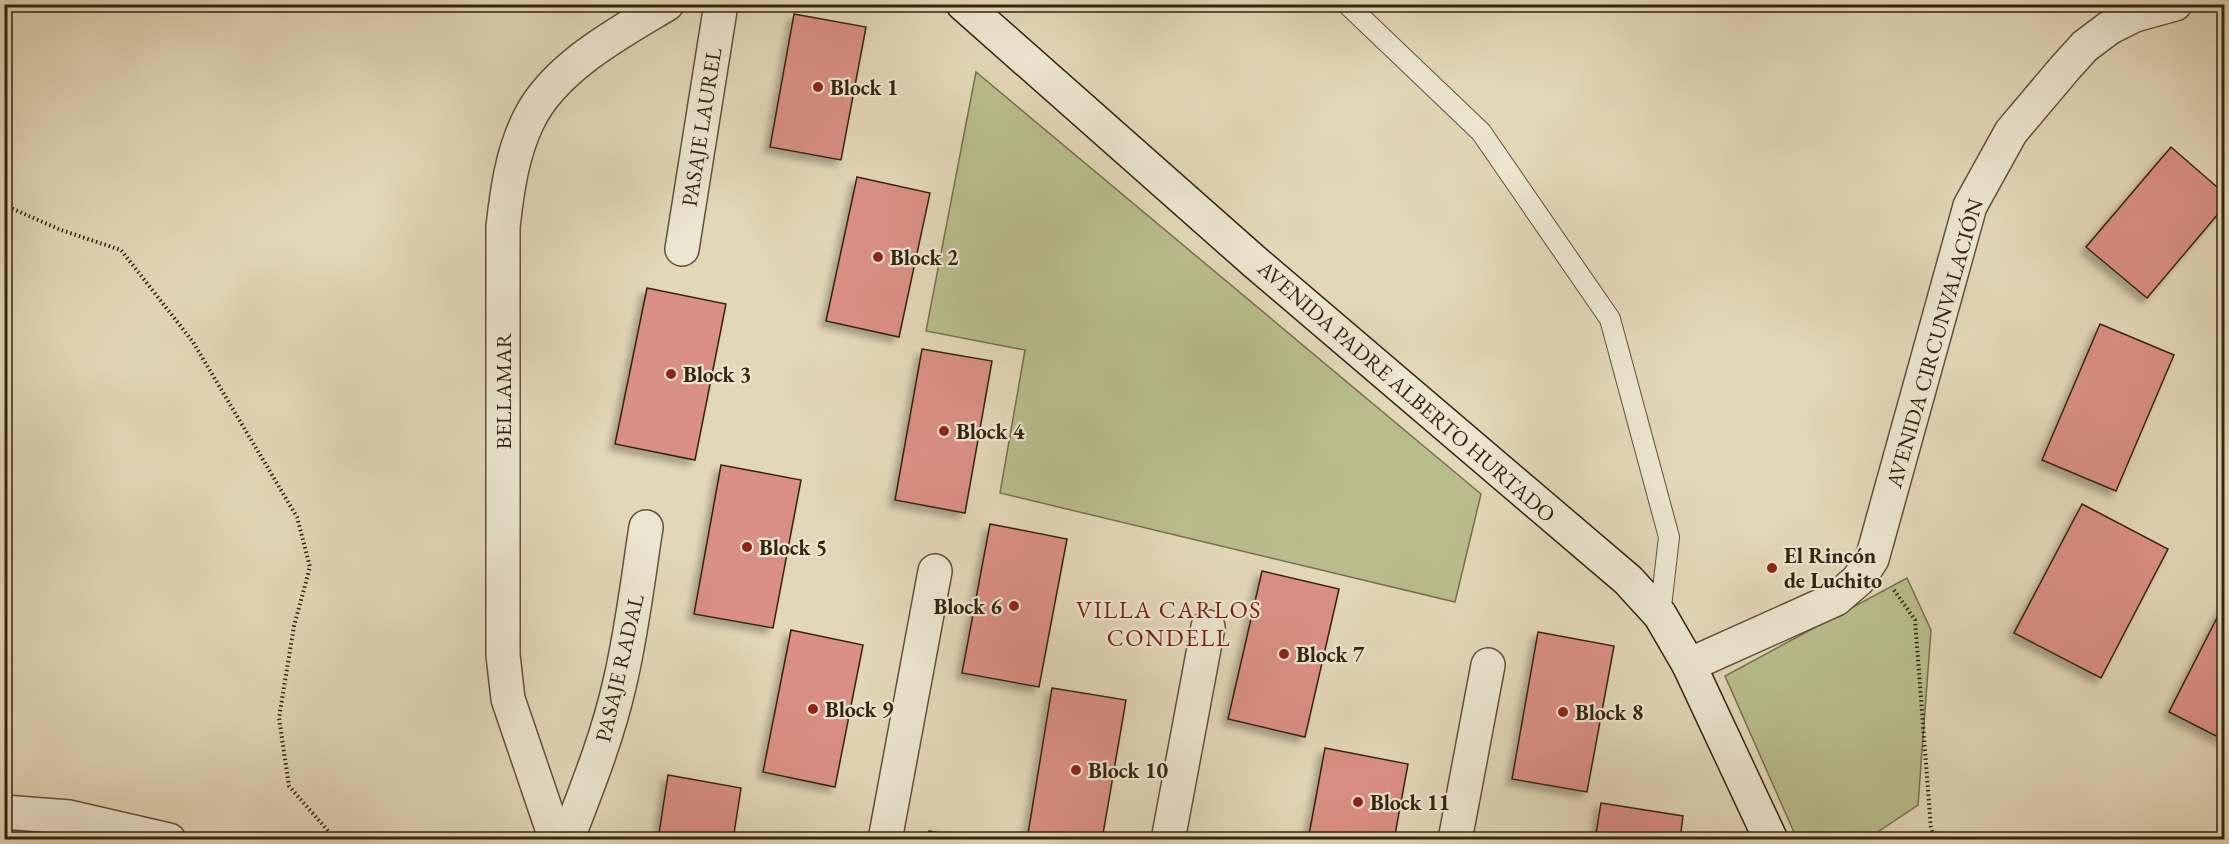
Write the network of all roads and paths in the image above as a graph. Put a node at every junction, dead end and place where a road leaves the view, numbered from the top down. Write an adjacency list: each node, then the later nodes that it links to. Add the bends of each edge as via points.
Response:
1 (667, 4): 18 (street, BELLAMAR, via 583,59 551,86 529,119 508,186 503,227 503,655 508,699)
2 (720, 4): 7 (street, PASAJE LAUREL)
3 (963, 4): 11 (street, AVENIDA PADRE ALBERTO HURTADO, via 1265,271 1628,580)
4 (1347, 4): 11 (lane, via 1481,132 1610,319 1669,537)
5 (2167, 5): 9 (street, AVENIDA CIRCUNVALACIÓN, via 2135,15 2085,46 2011,132 1970,206)
6 (4, 205): 17 (path, via 121,250 193,342 297,517 310,567 294,626 279,718 289,786)
7 (682, 249)
8 (646, 527): 19 (street, PASAJE RADAL, via 620,683)
9 (1872, 559): 14 (street, AVENIDA CIRCUNVALACIÓN, via 1858,580 1836,599); 24 (path, via 1915,620)
10 (935, 571): 20 (street)
11 (1660, 615): 14 (street, AVENIDA PADRE ALBERTO HURTADO)
12 (1208, 627): 21 (street)
13 (1488, 665): 22 (street)
14 (1689, 665): 23 (street, AVENIDA PADRE ALBERTO HURTADO)
15 (4, 812): 16 (street, via 69,817)
16 (169, 840)
17 (336, 840)
18 (556, 840)
19 (567, 840)
20 (885, 840)
21 (1168, 840)
22 (1455, 840)
23 (1771, 840)
24 (1935, 840)

